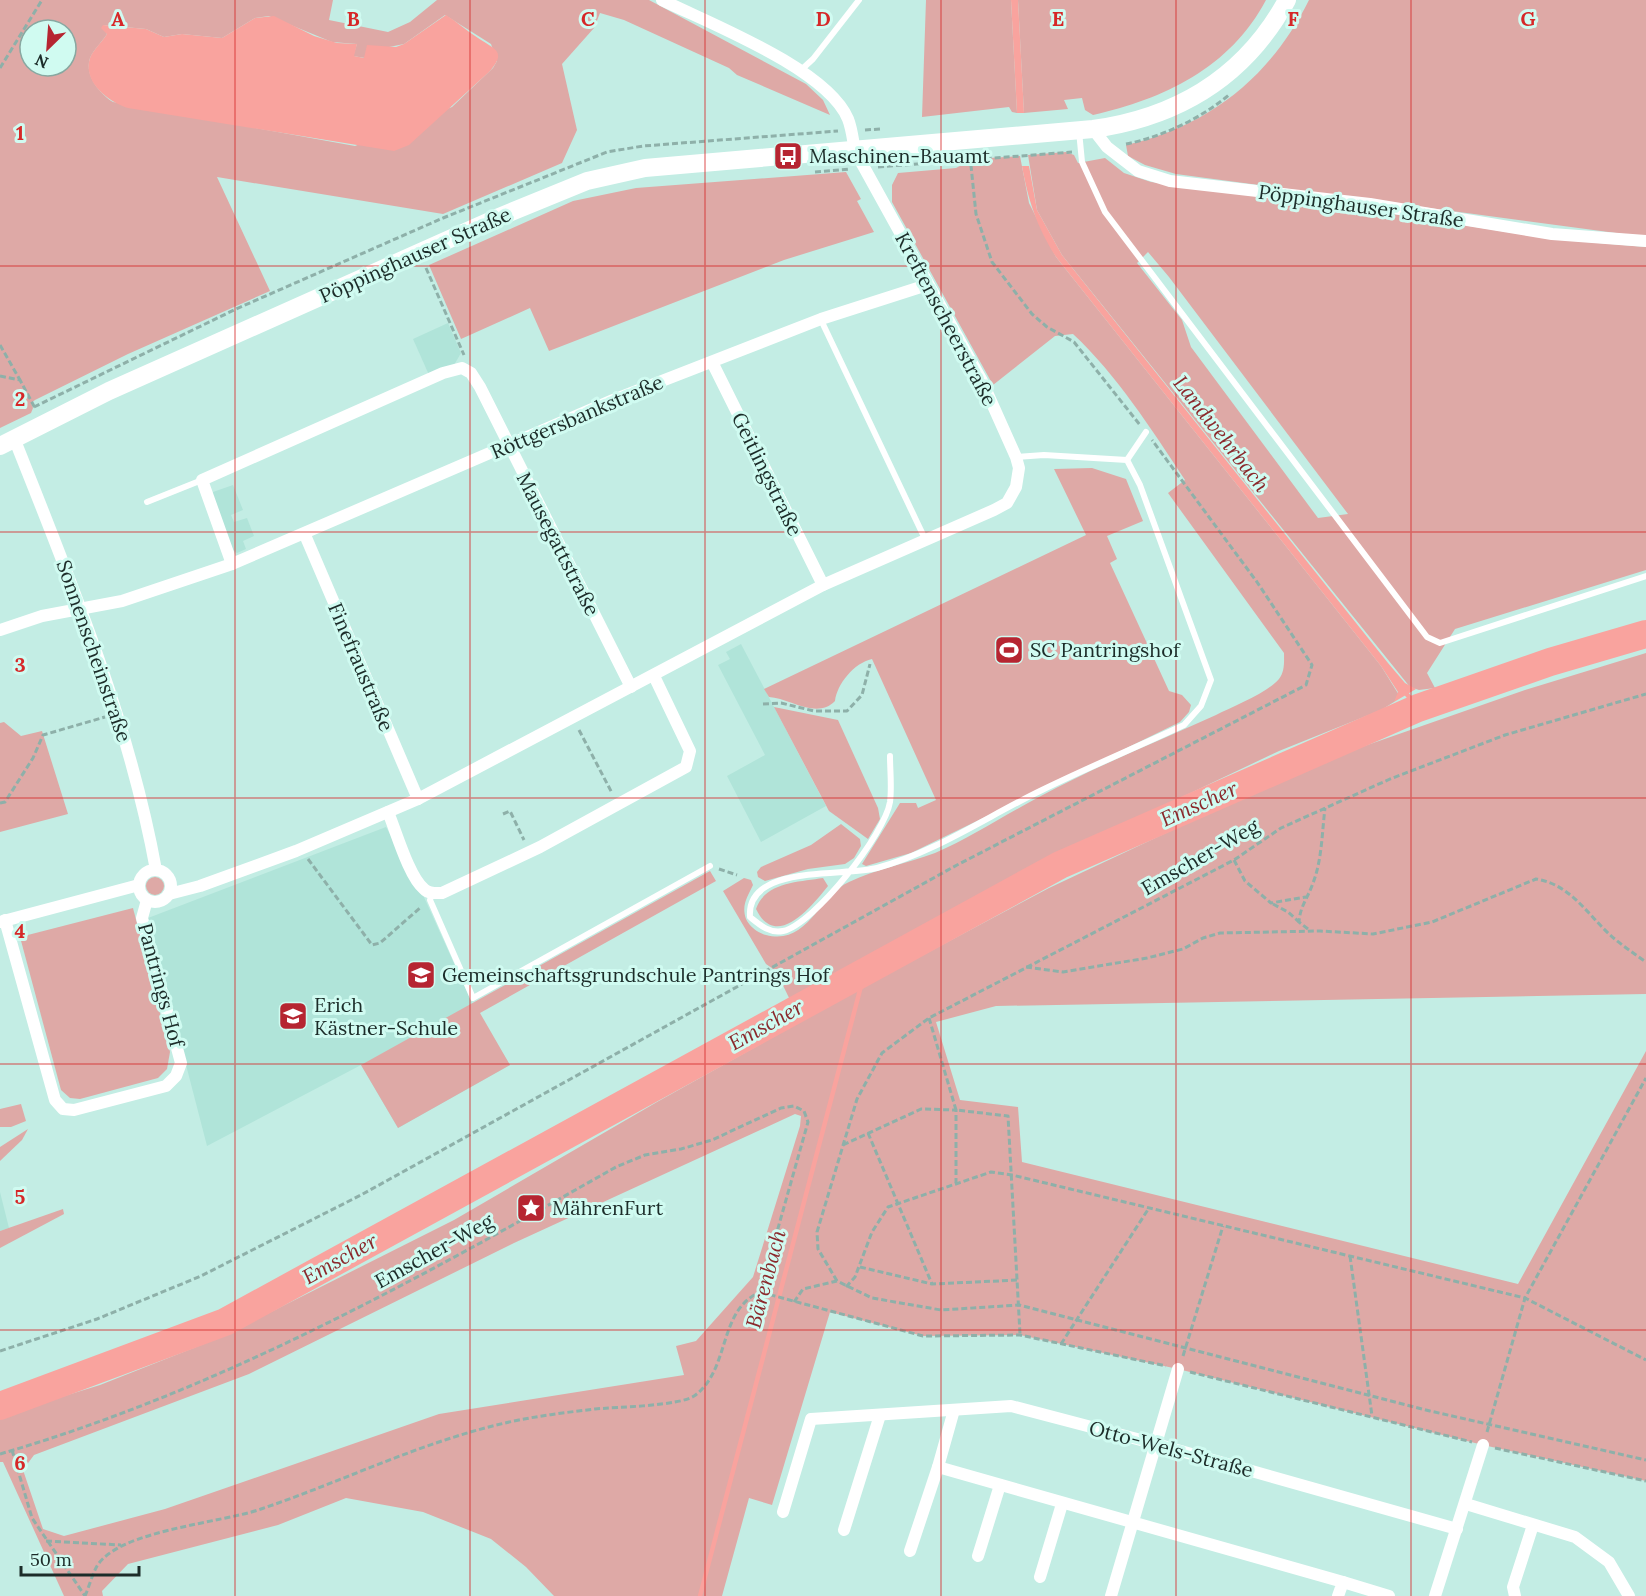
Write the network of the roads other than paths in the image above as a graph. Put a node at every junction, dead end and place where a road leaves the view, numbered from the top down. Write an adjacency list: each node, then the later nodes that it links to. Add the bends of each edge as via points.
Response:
1 (662, 0): 4 (street)
2 (859, 0): 4 (lane)
3 (1287, 0): 5 (main road, Pöppinghauser Straße, via 1260,42 1235,70 1205,90 1150,117)
4 (801, 70): 6 (street, via 828,92 847,118)
5 (1086, 130): 6 (main road, Pöppinghauser Straße); 7 (street, Pöppinghauser Straße, via 1138,171 1170,181 1370,204 1552,234); 21 (lane, via 1082,162 1105,212 1427,638 1440,643)
6 (855, 151): 8 (street, Kreftenscheerstraße); 12 (main road, Pöppinghauser Straße, via 645,168 599,179 544,198 419,252)
7 (1646, 241)
8 (927, 285): 9 (street, Röttgersbankstraße); 14 (street, Kreftenscheerstraße, via 982,381)
9 (821, 319): 10 (street, Röttgersbankstraße); 19 (lane)
10 (712, 362): 13 (street, Röttgersbankstraße); 22 (street, Geitlingstraße)
11 (1146, 432): 15 (lane)
12 (7, 442): 23 (street, Sonnenscheinstraße)
13 (508, 446): 16 (street, Mausegattstraße, via 480,387 466,370 453,369); 18 (street, Röttgersbankstraße); 26 (street, Mausegattstraße)
14 (1016, 457): 15 (lane); 19 (street, Kreftenscheerstraße, via 1019,480 1007,502)
15 (1127, 460): 32 (lane, via 1140,485 1211,680 1201,706 1184,725 1041,790 968,830 876,868)
16 (202, 480): 17 (lane); 20 (street)
17 (147, 502)
18 (305, 535): 20 (street, Röttgersbankstraße); 28 (street, Finefraustraße)
19 (926, 541): 22 (street)
20 (232, 564): 23 (street, Röttgersbankstraße)
21 (1646, 576)
22 (823, 585): 25 (street)
23 (83, 610): 24 (street, Röttgersbankstraße, via 42,616); 31 (street, Sonnenscheinstraße, via 134,773)
24 (0, 630)
25 (654, 676): 26 (street); 34 (street, via 690,751 689,762 681,772 530,851 442,893)
26 (632, 687): 28 (street)
27 (890, 756): 32 (lane, via 890,802 870,844)
28 (418, 799): 29 (street)
29 (388, 812): 34 (street, via 416,879); 35 (street, via 200,886)
30 (710, 866): 34 (lane, via 474,998 430,900)
31 (156, 870): 33 (street, via 145,874); 35 (street, via 170,879)
32 (849, 871): 32 (lane, via 768,884 753,895 750,917 765,929 781,931 803,922)
33 (139, 885): 36 (street); 37 (street)
34 (432, 893)
35 (169, 894): 36 (street, via 163,900)
36 (147, 900): 37 (street, Pantrings Hof, via 142,918 181,1063 166,1086 74,1110 63,1109 55,1100)
37 (3, 921)
38 (1178, 1369): 41 (street)
39 (954, 1410): 40 (street, Otto-Wels-Straße); 41 (street, Otto-Wels-Straße, via 1011,1406); 43 (street)
40 (880, 1415): 47 (street, Otto-Wels-Straße, via 811,1419); 51 (street)
41 (1156, 1444): 48 (street); 50 (street, Otto-Wels-Straße)
42 (1483, 1445): 46 (street)
43 (938, 1467): 44 (street); 52 (street)
44 (1000, 1485): 45 (street); 53 (street)
45 (1062, 1504): 48 (street); 54 (street)
46 (1466, 1504): 49 (street); 50 (street)
47 (783, 1512)
48 (1133, 1522): 55 (street); 56 (street)
49 (1533, 1525): 60 (street, via 1513,1587); 61 (street, via 1575,1537 1609,1562)
50 (1457, 1529): 59 (street)
51 (844, 1530)
52 (910, 1551)
53 (978, 1556)
54 (1040, 1577)
55 (1343, 1582): 57 (street); 58 (street)
56 (1111, 1596)
57 (1338, 1596)
58 (1389, 1596)
59 (1435, 1596)
60 (1515, 1596)
61 (1629, 1596)

